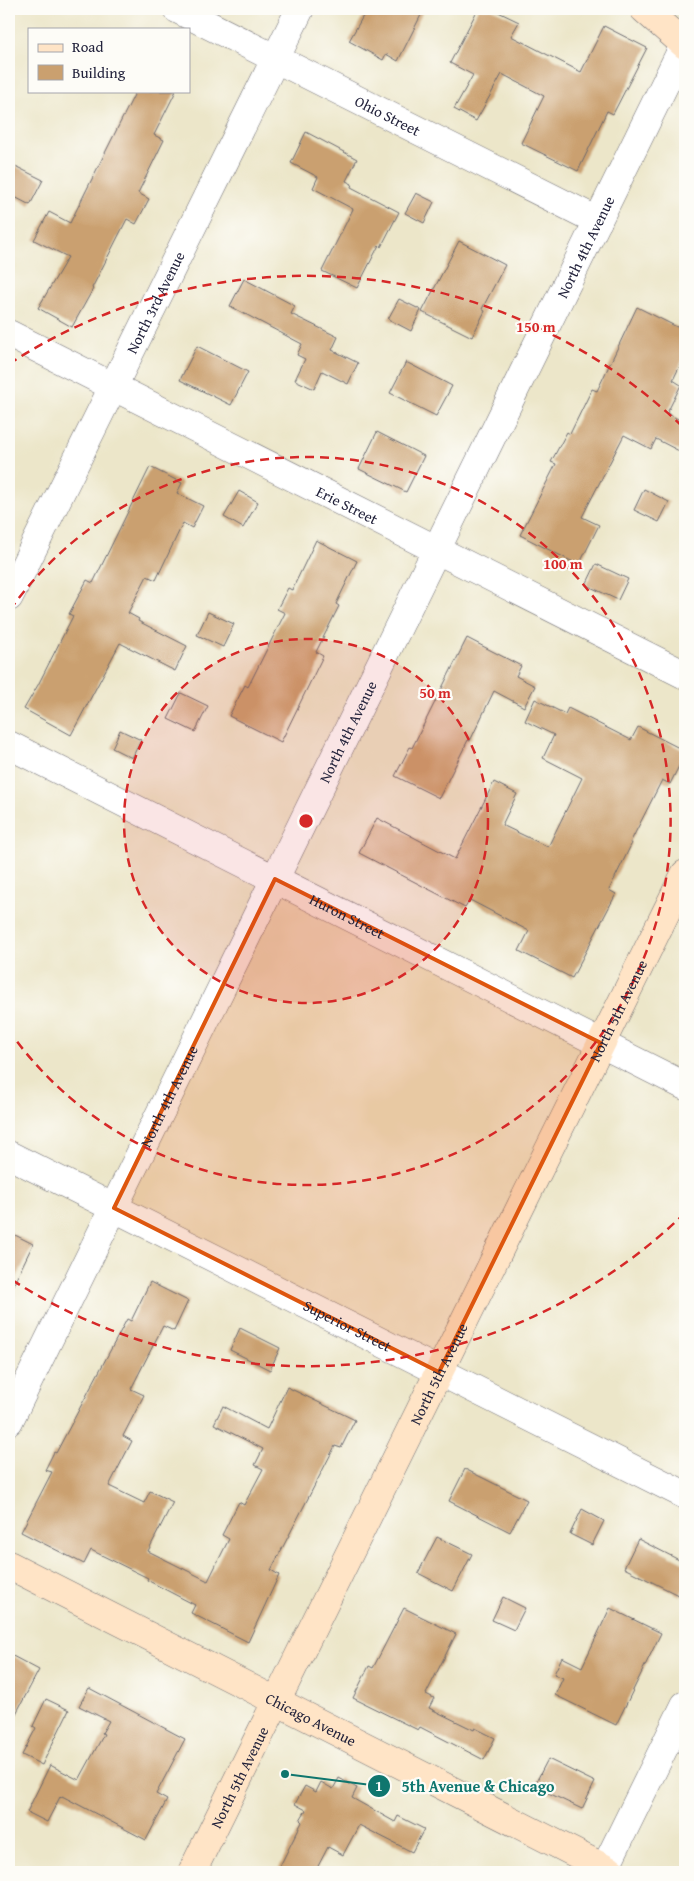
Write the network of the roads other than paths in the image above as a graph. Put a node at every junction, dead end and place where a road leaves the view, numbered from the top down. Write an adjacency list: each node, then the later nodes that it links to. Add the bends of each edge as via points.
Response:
1 (177, 9): 5 (street, Ohio Street)
2 (300, 9): 5 (street, North 3rd Avenue)
3 (644, 9): 4 (street)
4 (685, 44): 6 (street, North 4th Avenue)
5 (276, 58): 6 (street, Ohio Street); 8 (street, North 3rd Avenue)
6 (598, 221): 9 (street, North 4th Avenue)
7 (9, 334): 8 (street, Erie Street)
8 (113, 386): 9 (street, Erie Street); 10 (street, North 3rd Avenue)
9 (436, 550): 11 (street, Erie Street); 14 (street, North 4th Avenue)
10 (9, 597)
11 (685, 675)
12 (9, 745): 14 (street, Huron Street)
13 (685, 874): 15 (street, North 5th Avenue)
14 (275, 879): 15 (street, Huron Street); 18 (street, North 4th Avenue)
15 (601, 1043): 16 (street, Huron Street); 19 (street, North 5th Avenue)
16 (685, 1086)
17 (9, 1155): 18 (street, Superior Street)
18 (114, 1208): 19 (street, Superior Street); 20 (street, North 4th Avenue)
19 (439, 1372): 21 (street, Superior Street); 23 (street, North 5th Avenue)
20 (9, 1421)
21 (685, 1495)
22 (9, 1565): 23 (street, Chicago Avenue)
23 (276, 1701): 25 (street, Chicago Avenue); 26 (street, North 5th Avenue)
24 (685, 1705): 25 (street)
25 (607, 1871)
26 (192, 1872)

